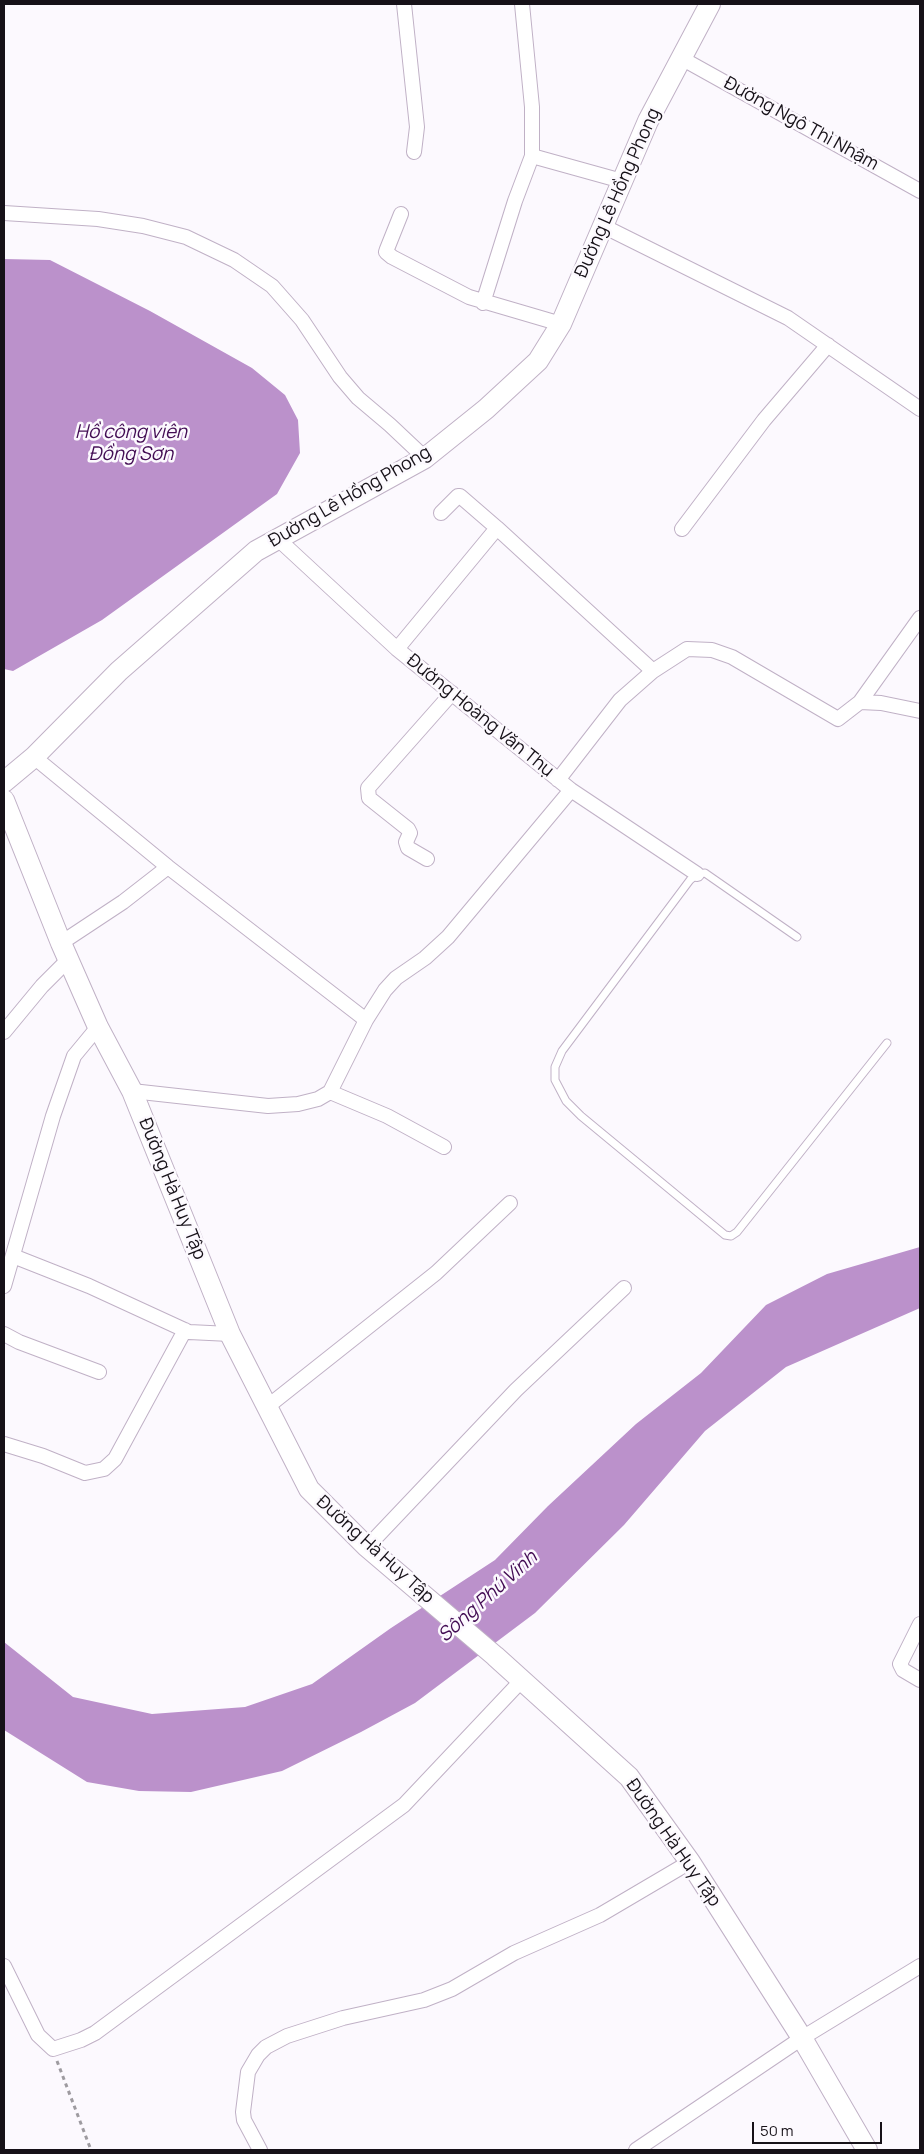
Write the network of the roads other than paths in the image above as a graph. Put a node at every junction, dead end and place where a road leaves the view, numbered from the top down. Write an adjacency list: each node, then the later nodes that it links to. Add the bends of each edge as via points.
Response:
1 (404, 4): 5 (street, via 417,127)
2 (522, 4): 6 (street, via 532,107)
3 (710, 4): 4 (main road, Đường Lê Hồng Phong)
4 (681, 58): 7 (main road, Đường Lê Hồng Phong, via 648,121); 8 (street, Đường Ngô Thì Nhậm)
5 (414, 152)
6 (532, 156): 7 (street); 12 (street)
7 (622, 181): 11 (main road, Đường Lê Hồng Phong)
8 (920, 191)
9 (4, 213): 16 (street, via 98,219 143,226 186,237 234,260 272,286 302,320 340,378)
10 (401, 214): 12 (street, via 386,252)
11 (603, 226): 13 (main road, Đường Lê Hồng Phong); 14 (street, via 788,318)
12 (484, 303): 13 (street)
13 (561, 324): 16 (main road, Đường Lê Hồng Phong, via 538,361 486,409)
14 (828, 346): 15 (street); 19 (street, via 764,420)
15 (920, 409)
16 (425, 458): 20 (main road, Đường Lê Hồng Phong)
17 (441, 513): 18 (street, via 460,496)
18 (497, 528): 22 (street); 23 (street)
19 (682, 528)
20 (278, 538): 22 (street, Đường Hoàng Văn Thụ); 27 (main road, Đường Lê Hồng Phong, via 256,551 119,670)
21 (920, 618): 25 (street)
22 (397, 649): 24 (street, Đường Hoàng Văn Thụ)
23 (652, 671): 25 (street, via 686,649 712,650 732,657 838,719); 28 (street, via 620,700)
24 (452, 693): 28 (street, Đường Hoàng Văn Thụ); 32 (street, via 368,788 369,798 408,829 408,848)
25 (860, 702): 26 (street)
26 (920, 711)
27 (34, 757): 29 (main road, Đường Lê Hồng Phong); 33 (street)
28 (558, 780): 30 (street, Đường Hoàng Văn Thụ)
29 (4, 782)
30 (571, 790): 34 (street, Đường Hoàng Văn Thụ); 37 (street, via 448,937 396,978)
31 (4, 800): 36 (main road, Đường Hà Huy Tập)
32 (427, 859)
33 (168, 867): 36 (street); 37 (street)
34 (697, 874): 35 (lane, via 705,873); 40 (lane, via 562,1051 555,1067 555,1080 566,1101 581,1116 725,1235 731,1236)
35 (797, 937)
36 (64, 952): 38 (main road, Đường Hà Huy Tập); 39 (street, via 42,986)
37 (366, 1020): 42 (street)
38 (98, 1027): 41 (main road, Đường Hà Huy Tập); 45 (street, via 74,1056 53,1116)
39 (4, 1032)
40 (887, 1043)
41 (132, 1091): 42 (street, via 268,1106 298,1104); 50 (main road, Đường Hà Huy Tập)
42 (330, 1092): 43 (street, via 393,1119)
43 (444, 1147)
44 (510, 1203): 52 (street, via 436,1273)
45 (13, 1256): 46 (street); 48 (street)
46 (4, 1286)
47 (624, 1288): 54 (street, via 516,1390)
48 (185, 1330): 50 (street); 53 (street, via 115,1459 104,1469 85,1473)
49 (4, 1334): 51 (street)
50 (230, 1334): 52 (main road, Đường Hà Huy Tập)
51 (99, 1372)
52 (267, 1407): 54 (main road, Đường Hà Huy Tập, via 309,1489)
53 (4, 1444)
54 (367, 1546): 56 (main road, Đường Hà Huy Tập)
55 (920, 1624): 57 (street, via 900,1664 903,1670)
56 (522, 1680): 58 (main road, Đường Hà Huy Tập, via 629,1777); 59 (street, via 404,1805 95,2033 53,2049 38,2035)
57 (920, 1680)
58 (690, 1862): 61 (main road, Đường Hà Huy Tập); 62 (street, via 600,1915 514,1954 452,1989 424,2000 343,2018 287,2036 266,2047 248,2072 243,2112)
59 (4, 1966)
60 (920, 1966): 61 (street)
61 (802, 2038): 63 (street); 64 (main road, Đường Hà Huy Tập)
62 (260, 2150)
63 (636, 2150)
64 (867, 2150)

